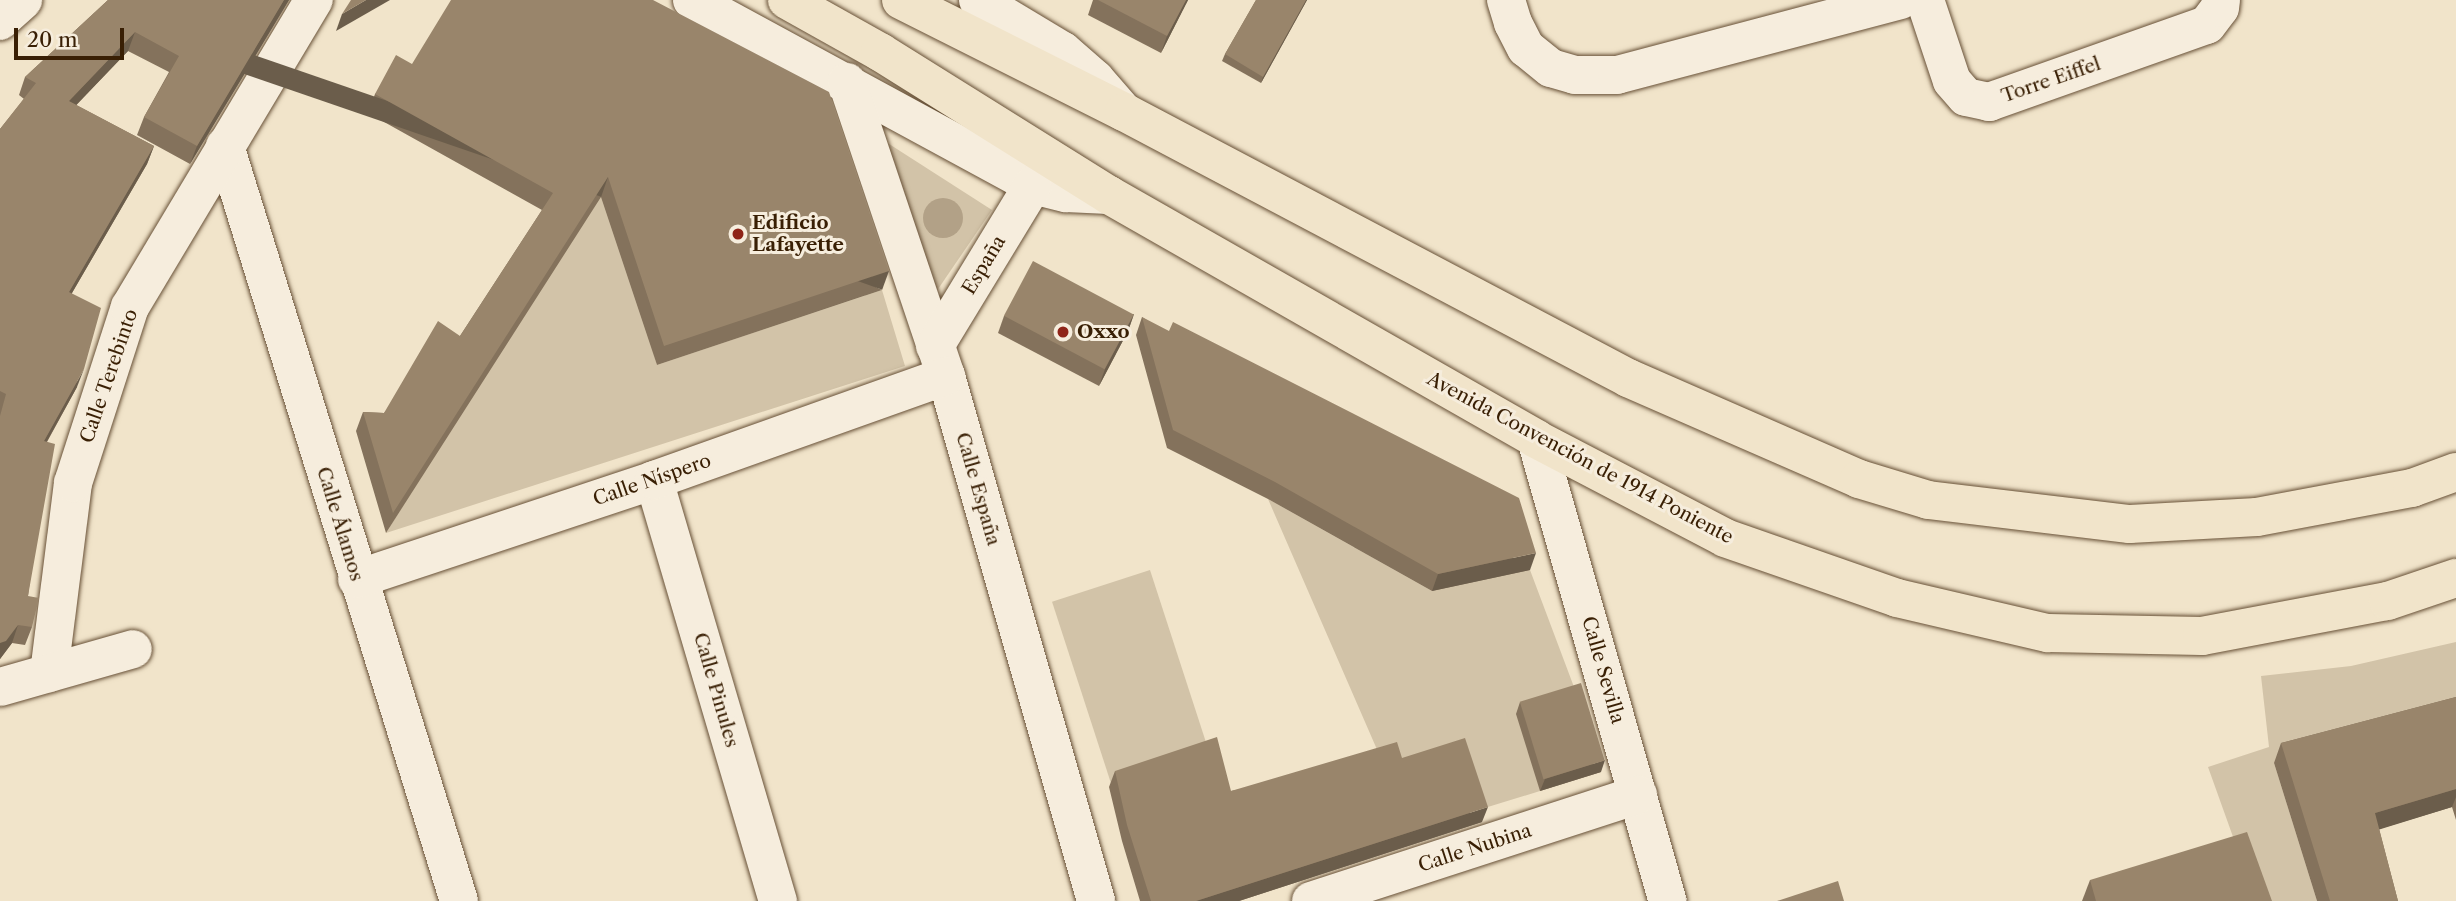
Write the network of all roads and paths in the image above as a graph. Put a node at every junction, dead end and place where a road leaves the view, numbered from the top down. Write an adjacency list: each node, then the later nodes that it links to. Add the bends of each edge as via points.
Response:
1 (23, 0): 11 (street)
2 (314, 0): 14 (street, Calle Terebinto)
3 (692, 0): 12 (street, Avenida Convención de 1914 Poniente)
4 (787, 0): 16 (main road, Avenida Convención de 1914 Poniente, via 880,52)
5 (978, 0): 13 (street, via 1063,51)
6 (1506, 0): 7 (street, via 1525,48 1551,68 1575,75 1617,75)
7 (1900, 0)
8 (1925, 0): 9 (street, Torre Eiffel, via 1952,81 1966,97 1989,102 2207,25)
9 (2221, 0)
10 (904, 1): 13 (main road)
11 (0, 21)
12 (847, 82): 15 (street, Avenida Convención de 1914 Poniente); 17 (street, Calle España)
13 (1124, 112): 19 (main road, via 1628,378 1859,479 1928,500 2130,524 2257,517 2412,488)
14 (225, 146): 22 (street, Calle Álamos); 24 (street, Calle Terebinto, via 130,307 73,483)
15 (1033, 185): 16 (street, Avenida Convención de 1914 Poniente); 17 (street, España)
16 (1109, 195): 18 (main road, Avenida Convención de 1914 Poniente)
17 (941, 361): 20 (street, Calle Níspero); 30 (street, Calle España)
18 (1536, 439): 21 (main road, Avenida Convención de 1914 Poniente, via 1724,538 1897,598 2048,633 2202,636 2388,601); 26 (street, Calle Sevilla)
19 (2456, 472)
20 (654, 480): 22 (street, Calle Níspero); 29 (street, Calle Pinules)
21 (2456, 578)
22 (357, 579): 28 (street, Calle Álamos)
23 (133, 649): 24 (street)
24 (49, 673): 25 (street)
25 (0, 687)
26 (1638, 795): 27 (street, Calle Nubina); 32 (street, Calle Sevilla)
27 (1391, 889): 31 (street, Calle Nubina)
28 (459, 901)
29 (778, 901)
30 (1096, 901)
31 (1311, 901)
32 (1668, 901)

